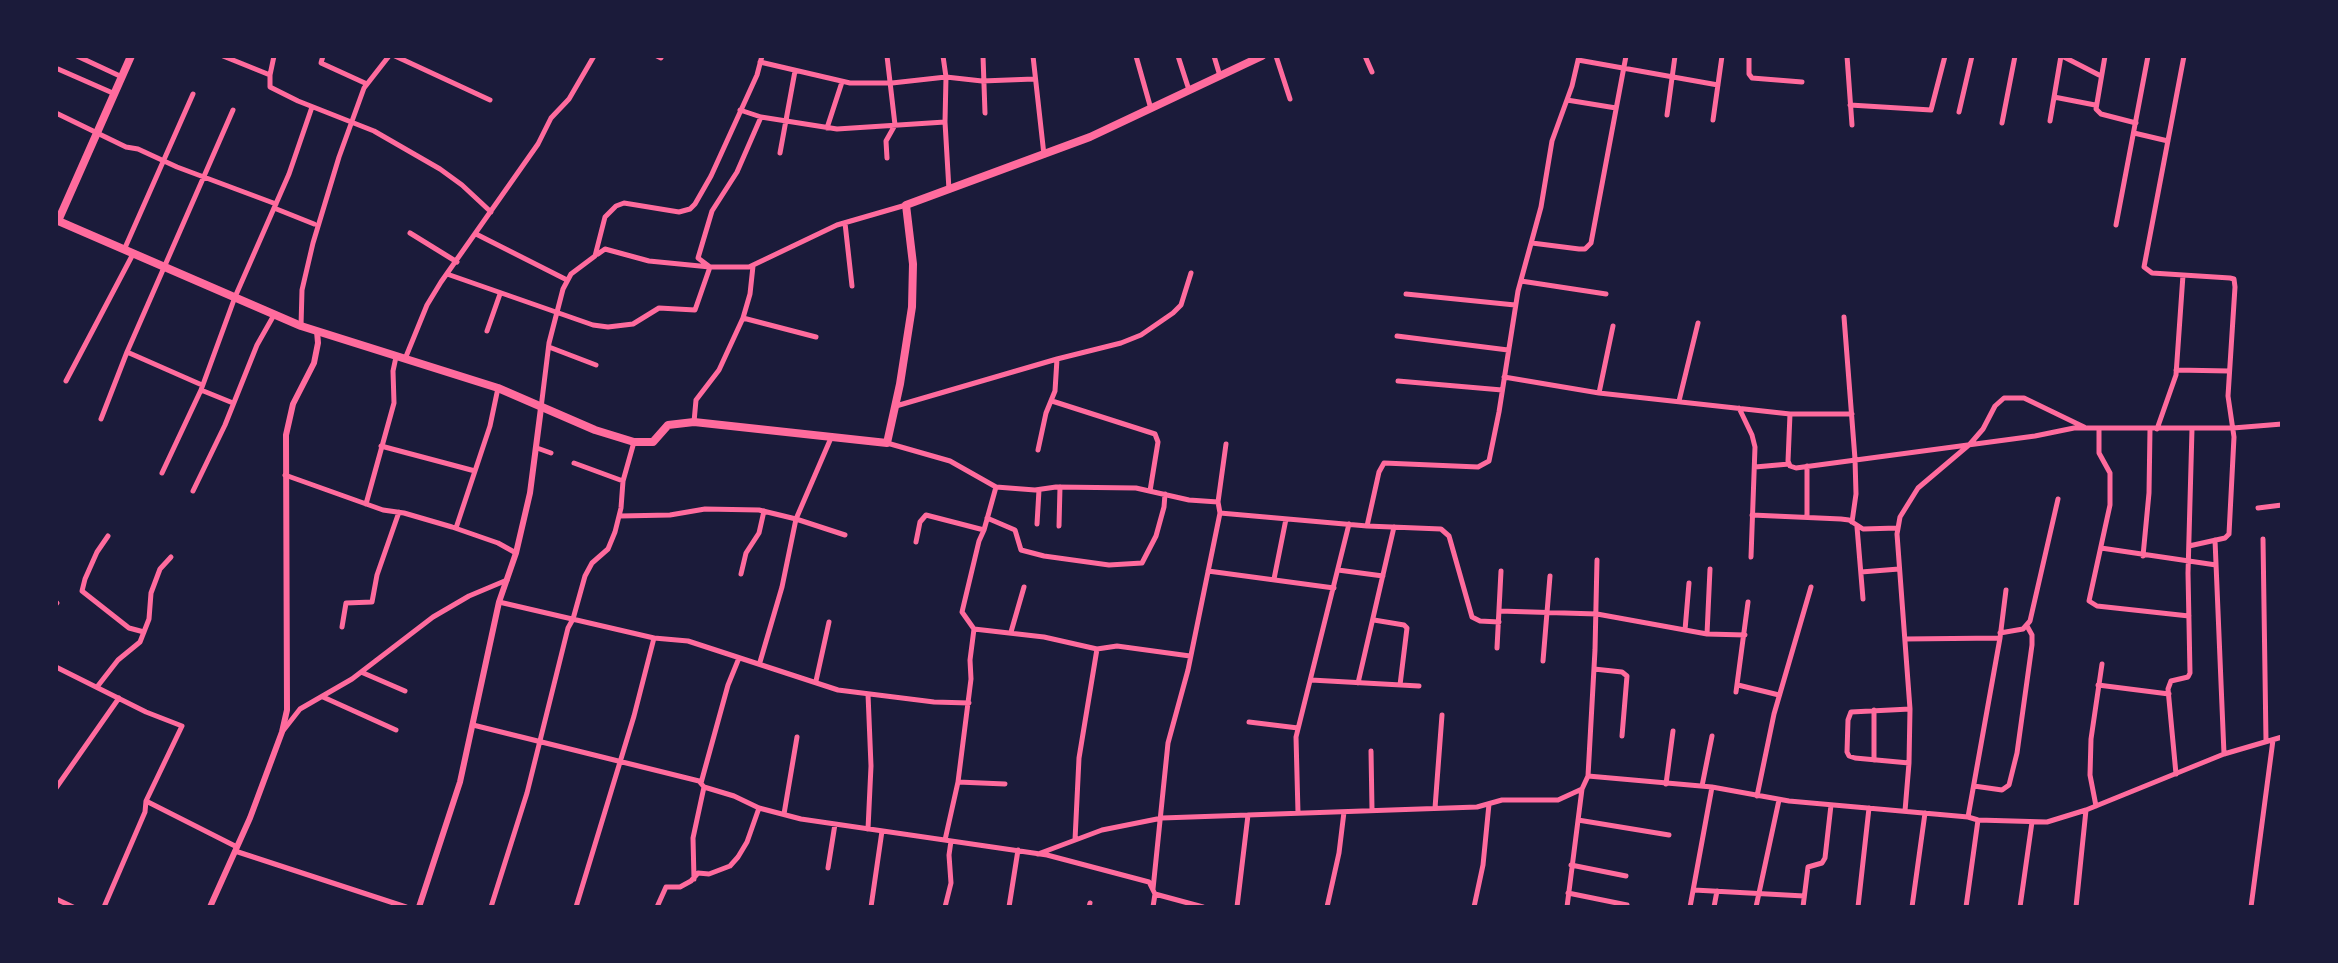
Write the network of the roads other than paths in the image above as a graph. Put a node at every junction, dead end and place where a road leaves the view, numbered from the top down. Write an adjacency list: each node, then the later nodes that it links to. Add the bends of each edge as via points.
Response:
1 (77, 56): 40 (street)
2 (130, 56): 40 (main road)
3 (223, 56): 36 (street)
4 (274, 56): 36 (street)
5 (323, 56): 47 (street, via 321,64)
6 (392, 56): 47 (street); 53 (street)
7 (594, 56): 89 (street)
8 (887, 56): 46 (street)
9 (943, 56): 41 (street)
10 (983, 56): 43 (street)
11 (1033, 56): 42 (street)
12 (1136, 56): 60 (street)
13 (1178, 56): 49 (street)
14 (1214, 56): 37 (street)
15 (1276, 56): 54 (street)
16 (1365, 56): 35 (street)
17 (1626, 56): 32 (street)
18 (1675, 56): 38 (street)
19 (1722, 56): 48 (street)
20 (1749, 56): 45 (street, via 1752,78)
21 (1847, 56): 56 (street)
22 (1945, 56): 56 (street, via 1931,110)
23 (1972, 56): 63 (street)
24 (2015, 56): 73 (street)
25 (2062, 56): 39 (street); 52 (street)
26 (2105, 56): 39 (street)
27 (2148, 56): 74 (street)
28 (2184, 56): 80 (street)
29 (1258, 57): 37 (main road)
30 (1578, 58): 32 (street); 55 (street)
31 (761, 59): 34 (street); 62 (street)
32 (1623, 68): 38 (street); 59 (street)
33 (58, 69): 50 (street)
34 (795, 71): 44 (street); 68 (street)
35 (1372, 72)
36 (270, 75): 58 (street, via 270,87)
37 (1220, 76): 49 (main road)
38 (1671, 76): 48 (street); 66 (street)
39 (2101, 76): 57 (street)
40 (122, 77): 50 (main road)
41 (946, 77): 43 (street); 46 (street); 72 (street)
42 (1034, 79): 43 (street); 82 (street)
43 (984, 81): 64 (street)
44 (842, 82): 46 (street); 77 (street)
45 (1802, 82)
46 (892, 83): 75 (street)
47 (367, 84): 71 (street)
48 (1718, 85): 69 (street)
49 (1189, 90): 60 (main road)
50 (114, 94): 78 (main road)
51 (193, 94): 84 (street)
52 (2054, 97): 57 (street); 70 (street)
53 (490, 100)
54 (1290, 100)
55 (1567, 100): 59 (street); 96 (street, via 1552,141)
56 (1850, 105): 76 (street)
57 (2095, 106): 74 (street, via 2101,114)
58 (312, 107): 71 (street); 88 (street)
59 (1616, 108): 96 (street, via 1591,243 1585,249)
60 (1151, 109): 82 (main road)
61 (233, 110): 85 (street)
62 (740, 110): 67 (street); 99 (street, via 695,204 679,212 635,204 616,206 606,217)
63 (1959, 112)
64 (985, 113)
65 (56, 115): 78 (street)
66 (1667, 115)
67 (761, 117): 68 (street); 103 (street, via 737,172 712,211 698,258)
68 (787, 120): 77 (street); 81 (street)
69 (1713, 120)
70 (2050, 121)
71 (351, 122): 89 (street, via 440,169); 120 (street, via 313,243 302,290)
72 (946, 122): 75 (street); 86 (street)
73 (2002, 122)
74 (2136, 123): 79 (street)
75 (895, 125): 77 (street); 83 (street, via 887,141)
76 (1852, 125)
77 (827, 128)
78 (97, 133): 84 (street); 90 (main road)
79 (2134, 133): 80 (street); 93 (street)
80 (2168, 141): 106 (street, via 2144,263 2148,271)
81 (780, 153)
82 (1044, 155): 86 (main road)
83 (887, 159)
84 (164, 160): 85 (street); 97 (street)
85 (203, 177): 88 (street); 102 (street)
86 (949, 190): 87 (main road)
87 (906, 205): 91 (street); 144 (main road, via 913,281)
88 (275, 206): 92 (street); 113 (street)
89 (491, 212): 95 (street)
90 (57, 222): 97 (main road)
91 (845, 223): 101 (street); 109 (street)
92 (314, 225)
93 (2116, 225)
94 (410, 233): 100 (street)
95 (476, 234): 100 (street); 107 (street)
96 (1532, 243): 108 (street)
97 (124, 250): 98 (main road)
98 (133, 254): 102 (main road); 136 (street)
99 (595, 256): 103 (street, via 605,249 649,261); 107 (street)
100 (457, 262): 105 (street)
101 (753, 265): 103 (street); 118 (street)
102 (164, 266): 113 (main road); 128 (street)
103 (710, 267): 115 (street, via 695,310 659,307 633,324 608,327)
104 (1191, 273): 130 (street, via 1181,305 1156,326 1121,343)
105 (447, 274): 110 (street); 129 (street)
106 (2183, 275): 132 (street); 133 (street, via 2234,279)
107 (568, 280): 115 (street)
108 (1521, 281): 112 (street); 114 (street)
109 (852, 286)
110 (500, 294): 115 (street); 123 (street)
111 (1406, 294): 114 (street)
112 (1606, 294)
113 (235, 297): 116 (main road); 137 (street)
114 (1515, 305): 127 (street)
115 (557, 312): 126 (street)
116 (274, 315): 120 (main road); 143 (street)
117 (1844, 317): 148 (street)
118 (743, 318): 125 (street); 150 (street, via 719,370 696,400)
119 (1698, 323): 142 (street)
120 (301, 326): 122 (main road)
121 (1613, 326): 140 (street)
122 (317, 331): 129 (main road); 173 (street, via 314,363 293,404 286,435)
123 (487, 331)
124 (1397, 336): 127 (street)
125 (816, 337)
126 (548, 347): 131 (street); 145 (street)
127 (1508, 350): 134 (street)
128 (127, 352): 137 (street); 149 (street)
129 (400, 358): 138 (main road); 162 (street, via 393,371 394,403)
130 (1057, 359): 141 (street); 144 (street)
131 (596, 365)
132 (2176, 370): 133 (street); 155 (street)
133 (2229, 371): 154 (street)
134 (1503, 377): 139 (street); 140 (street)
135 (1398, 381): 139 (street)
136 (66, 382)
137 (202, 387): 143 (street); 172 (street)
138 (498, 388): 145 (main road); 171 (street)
139 (1502, 390): 199 (street, via 1489,461 1478,467 1384,463)
140 (1599, 393): 142 (street)
141 (1052, 401): 164 (street); 179 (street, via 1155,434 1158,442)
142 (1679, 401): 146 (street)
143 (233, 403): 178 (street)
144 (896, 406): 159 (main road)
145 (541, 408): 158 (main road); 163 (street)
146 (1739, 408): 147 (street); 170 (street, via 1754,441)
147 (1790, 414): 148 (street); 168 (street)
148 (1852, 414): 166 (street)
149 (101, 419)
150 (695, 422): 157 (main road); 158 (main road, via 668,425 653,442)
151 (2282, 424): 154 (street)
152 (2085, 428): 153 (street); 161 (street); 161 (street, via 2024,398 2010,397 1995,406)
153 (2099, 428): 155 (street); 210 (street, via 2099,453 2110,478)
154 (2233, 428): 156 (street); 207 (street, via 2229,534)
155 (2154, 429): 156 (street); 212 (street)
156 (2192, 429): 209 (street)
157 (831, 438): 159 (main road); 193 (street)
158 (634, 442): 174 (street)
159 (887, 443): 175 (street, via 950,461)
160 (1226, 444): 182 (street)
161 (1970, 444): 166 (street); 202 (street, via 1918,488)
162 (381, 446): 171 (street); 183 (street)
163 (537, 448): 165 (street); 211 (street)
164 (1038, 450)
165 (551, 453)
166 (1856, 459): 169 (street); 197 (street)
167 (574, 463): 174 (street)
168 (1789, 464): 169 (street); 170 (street)
169 (1807, 466): 191 (street)
170 (1755, 467): 189 (street)
171 (475, 471): 201 (street)
172 (162, 473)
173 (285, 475): 183 (street); 288 (street, via 288,630 287,710)
174 (623, 481): 190 (street)
175 (996, 487): 177 (street); 192 (street)
176 (1060, 487): 177 (street); 179 (street); 198 (street)
177 (1039, 490): 195 (street)
178 (192, 491)
179 (1150, 491): 180 (street)
180 (1165, 494): 182 (street); 192 (street, via 1156,536 1142,563 1109,565 1021,550 1015,530)
181 (2058, 499): 245 (street)
182 (1217, 502): 188 (street)
183 (366, 504): 186 (street)
184 (2282, 505): 185 (street)
185 (2258, 508)
186 (399, 512): 201 (street); 246 (street, via 372,602 346,603)
187 (764, 512): 190 (street, via 730,508); 193 (street); 224 (street)
188 (1220, 513): 194 (street); 221 (street)
189 (1752, 515): 191 (street); 214 (street)
190 (620, 516): 241 (street, via 608,550 584,576)
191 (1807, 517): 197 (street, via 1842,519)
192 (987, 518): 203 (street)
193 (796, 519): 204 (street); 261 (street)
194 (1286, 519): 196 (street); 227 (street)
195 (1037, 524)
196 (1349, 524): 199 (street); 220 (street)
197 (1855, 525): 202 (street); 223 (street)
198 (1059, 526)
199 (1367, 526): 200 (street)
200 (1394, 527): 225 (street); 244 (street, via 1444,531 1470,614 1476,620)
201 (456, 528): 211 (street)
202 (1897, 528): 219 (street)
203 (984, 530): 208 (street, via 926,515); 247 (street, via 962,612)
204 (845, 535)
205 (108, 536): 249 (street, via 82,591 129,628)
206 (2263, 539): 294 (street)
207 (2215, 541): 209 (street); 217 (street)
208 (916, 542)
209 (2189, 546): 216 (street)
210 (2101, 548): 212 (street); 240 (street, via 2090,603)
211 (516, 553): 228 (street)
212 (2143, 556): 216 (street)
213 (171, 557): 249 (street, via 160,569 151,593)
214 (1751, 557)
215 (1597, 560): 239 (street)
216 (2188, 562): 217 (street); 240 (street)
217 (2216, 565): 297 (street)
218 (1710, 569): 251 (street)
219 (1899, 569): 223 (street); 255 (street)
220 (1338, 570): 225 (street); 231 (street)
221 (1208, 571): 227 (street); 258 (street)
222 (1501, 571): 237 (street)
223 (1861, 572): 234 (street)
224 (741, 574)
225 (1383, 576): 242 (street)
226 (1550, 576): 238 (street)
227 (1274, 579): 231 (street)
228 (507, 580): 235 (street); 265 (street, via 433,617)
229 (1689, 583): 248 (street)
230 (1024, 587): 250 (street)
231 (1334, 587): 266 (street)
232 (1811, 587): 276 (street)
233 (2006, 590): 253 (street)
234 (1863, 599)
235 (499, 602): 241 (street); 284 (street)
236 (1748, 602): 252 (street)
237 (1499, 611): 238 (street); 244 (street)
238 (1547, 611): 239 (street); 260 (street)
239 (1597, 614): 248 (street); 264 (street)
240 (2189, 616): 275 (street, via 2190,675 2171,681)
241 (573, 619): 254 (street); 295 (street)
242 (1374, 620): 268 (street); 269 (street, via 1407,628)
243 (829, 622): 267 (street)
244 (1499, 622): 256 (street)
245 (2027, 626): 253 (street); 308 (street, via 2032,645 2009,785 2002,790)
246 (342, 627)
247 (974, 629): 250 (street); 279 (street)
248 (1685, 629): 251 (street)
249 (144, 632): 272 (street)
250 (1011, 632): 257 (street)
251 (1707, 634): 252 (street)
252 (1745, 635): 276 (street, via 1737,689)
253 (2000, 635): 255 (street); 308 (street)
254 (654, 638): 259 (street, via 688,640); 299 (street)
255 (1905, 639): 280 (street)
256 (1497, 648)
257 (1097, 649): 258 (street, via 1117,646); 339 (street, via 1079,758)
258 (1191, 656): 330 (street, via 1168,743)
259 (739, 658): 261 (street); 305 (street)
260 (1543, 661)
261 (760, 662): 267 (street)
262 (2102, 664): 271 (street)
263 (56, 667): 272 (street)
264 (1594, 669): 289 (street, via 1627,676); 302 (street)
265 (361, 672): 273 (street); 277 (street)
266 (1311, 680): 268 (street); 285 (street)
267 (816, 681): 274 (street)
268 (1358, 683): 269 (street)
269 (1400, 685): 270 (street)
270 (1419, 685)
271 (2098, 685): 275 (street); 317 (street, via 2090,775)
272 (97, 687): 278 (street)
273 (405, 691)
274 (867, 694): 279 (street); 335 (street)
275 (2169, 694): 301 (street)
276 (1779, 695): 312 (street)
277 (323, 697): 286 (street); 288 (street, via 300,709)
278 (119, 698): 309 (street); 314 (street, via 182,726)
279 (969, 703): 303 (street)
280 (1910, 709): 281 (street); 300 (street)
281 (1874, 710): 298 (street); 298 (street, via 1849,714 1847,752 1852,758)
282 (1442, 715): 319 (street)
283 (1249, 722): 285 (street)
284 (473, 725): 295 (street); 359 (street, via 460,782)
285 (1298, 727): 325 (street)
286 (396, 730)
287 (1673, 731): 306 (street)
288 (282, 732): 340 (street)
289 (1622, 736)
290 (1712, 736): 307 (street)
291 (797, 737): 327 (street)
292 (2282, 737): 293 (street)
293 (2273, 740): 294 (street); 381 (street)
294 (2266, 741): 297 (street)
295 (541, 742): 299 (street); 360 (street)
296 (1371, 751): 321 (street)
297 (2224, 754): 301 (street)
298 (1874, 760): 300 (street)
299 (620, 761): 305 (street); 361 (street)
300 (1909, 763): 323 (street)
301 (2176, 774): 317 (street)
302 (1588, 776): 306 (street); 311 (street)
303 (958, 782): 304 (street); 338 (street)
304 (1005, 784)
305 (703, 785): 318 (street); 346 (street, via 692,838)
306 (1665, 785): 307 (street)
307 (1702, 786): 310 (street)
308 (1974, 786): 329 (street)
309 (56, 788)
310 (1712, 788): 312 (street); 347 (street)
311 (1582, 789): 315 (street, via 1558,800); 331 (street)
312 (1757, 796): 313 (street)
313 (1779, 800): 316 (street); 350 (street)
314 (146, 801): 340 (street); 356 (street)
315 (1489, 804): 319 (street); 370 (street)
316 (1831, 805): 320 (street); 352 (street, via 1825,860 1808,867)
317 (2095, 806): 322 (street)
318 (759, 808): 327 (street); 346 (street, via 747,842 730,866 698,873)
319 (1435, 808): 321 (street)
320 (1869, 808): 323 (street); 376 (street)
321 (1372, 809): 324 (street)
322 (2086, 810): 333 (street); 380 (street)
323 (1905, 811): 326 (street)
324 (1344, 812): 325 (street); 369 (street)
325 (1298, 813): 328 (street)
326 (1925, 813): 329 (street); 377 (street)
327 (784, 814): 334 (street)
328 (1248, 815): 330 (street); 368 (street)
329 (1968, 817): 332 (street)
330 (1159, 819): 339 (street); 349 (street)
331 (1578, 820): 337 (street); 343 (street)
332 (1978, 820): 333 (street); 378 (street)
333 (2032, 822): 379 (street)
334 (835, 824): 335 (street); 344 (street)
335 (868, 829): 336 (street)
336 (883, 831): 338 (street); 363 (street)
337 (1669, 835)
338 (948, 840): 341 (street); 364 (street, via 951,883)
339 (1075, 840): 342 (street)
340 (236, 849): 357 (street); 358 (street)
341 (1018, 850): 342 (street); 365 (street)
342 (1038, 853): 349 (street, via 1149,882)
343 (1571, 865): 345 (street); 351 (street)
344 (828, 868)
345 (1626, 876)
346 (694, 879): 362 (street, via 680,887 666,887)
347 (1694, 890): 348 (street); 372 (street)
348 (1717, 891): 350 (street); 373 (street)
349 (1154, 892): 366 (street); 367 (street)
350 (1758, 892): 352 (street); 374 (street)
351 (1568, 893): 354 (street); 371 (street)
352 (1804, 896): 375 (street)
353 (56, 899): 355 (street)
354 (1627, 905)
355 (73, 907)
356 (104, 907)
357 (210, 907)
358 (406, 907)
359 (419, 907)
360 (491, 907)
361 (576, 907)
362 (657, 907)
363 (871, 907)
364 (945, 907)
365 (1009, 907)
366 (1153, 907)
367 (1203, 907)
368 (1237, 907)
369 (1327, 907)
370 (1475, 907)
371 (1567, 907)
372 (1690, 907)
373 (1714, 907)
374 (1756, 907)
375 (1802, 907)
376 (1858, 907)
377 (1912, 907)
378 (1966, 907)
379 (2020, 907)
380 (2076, 907)
381 (2251, 907)

